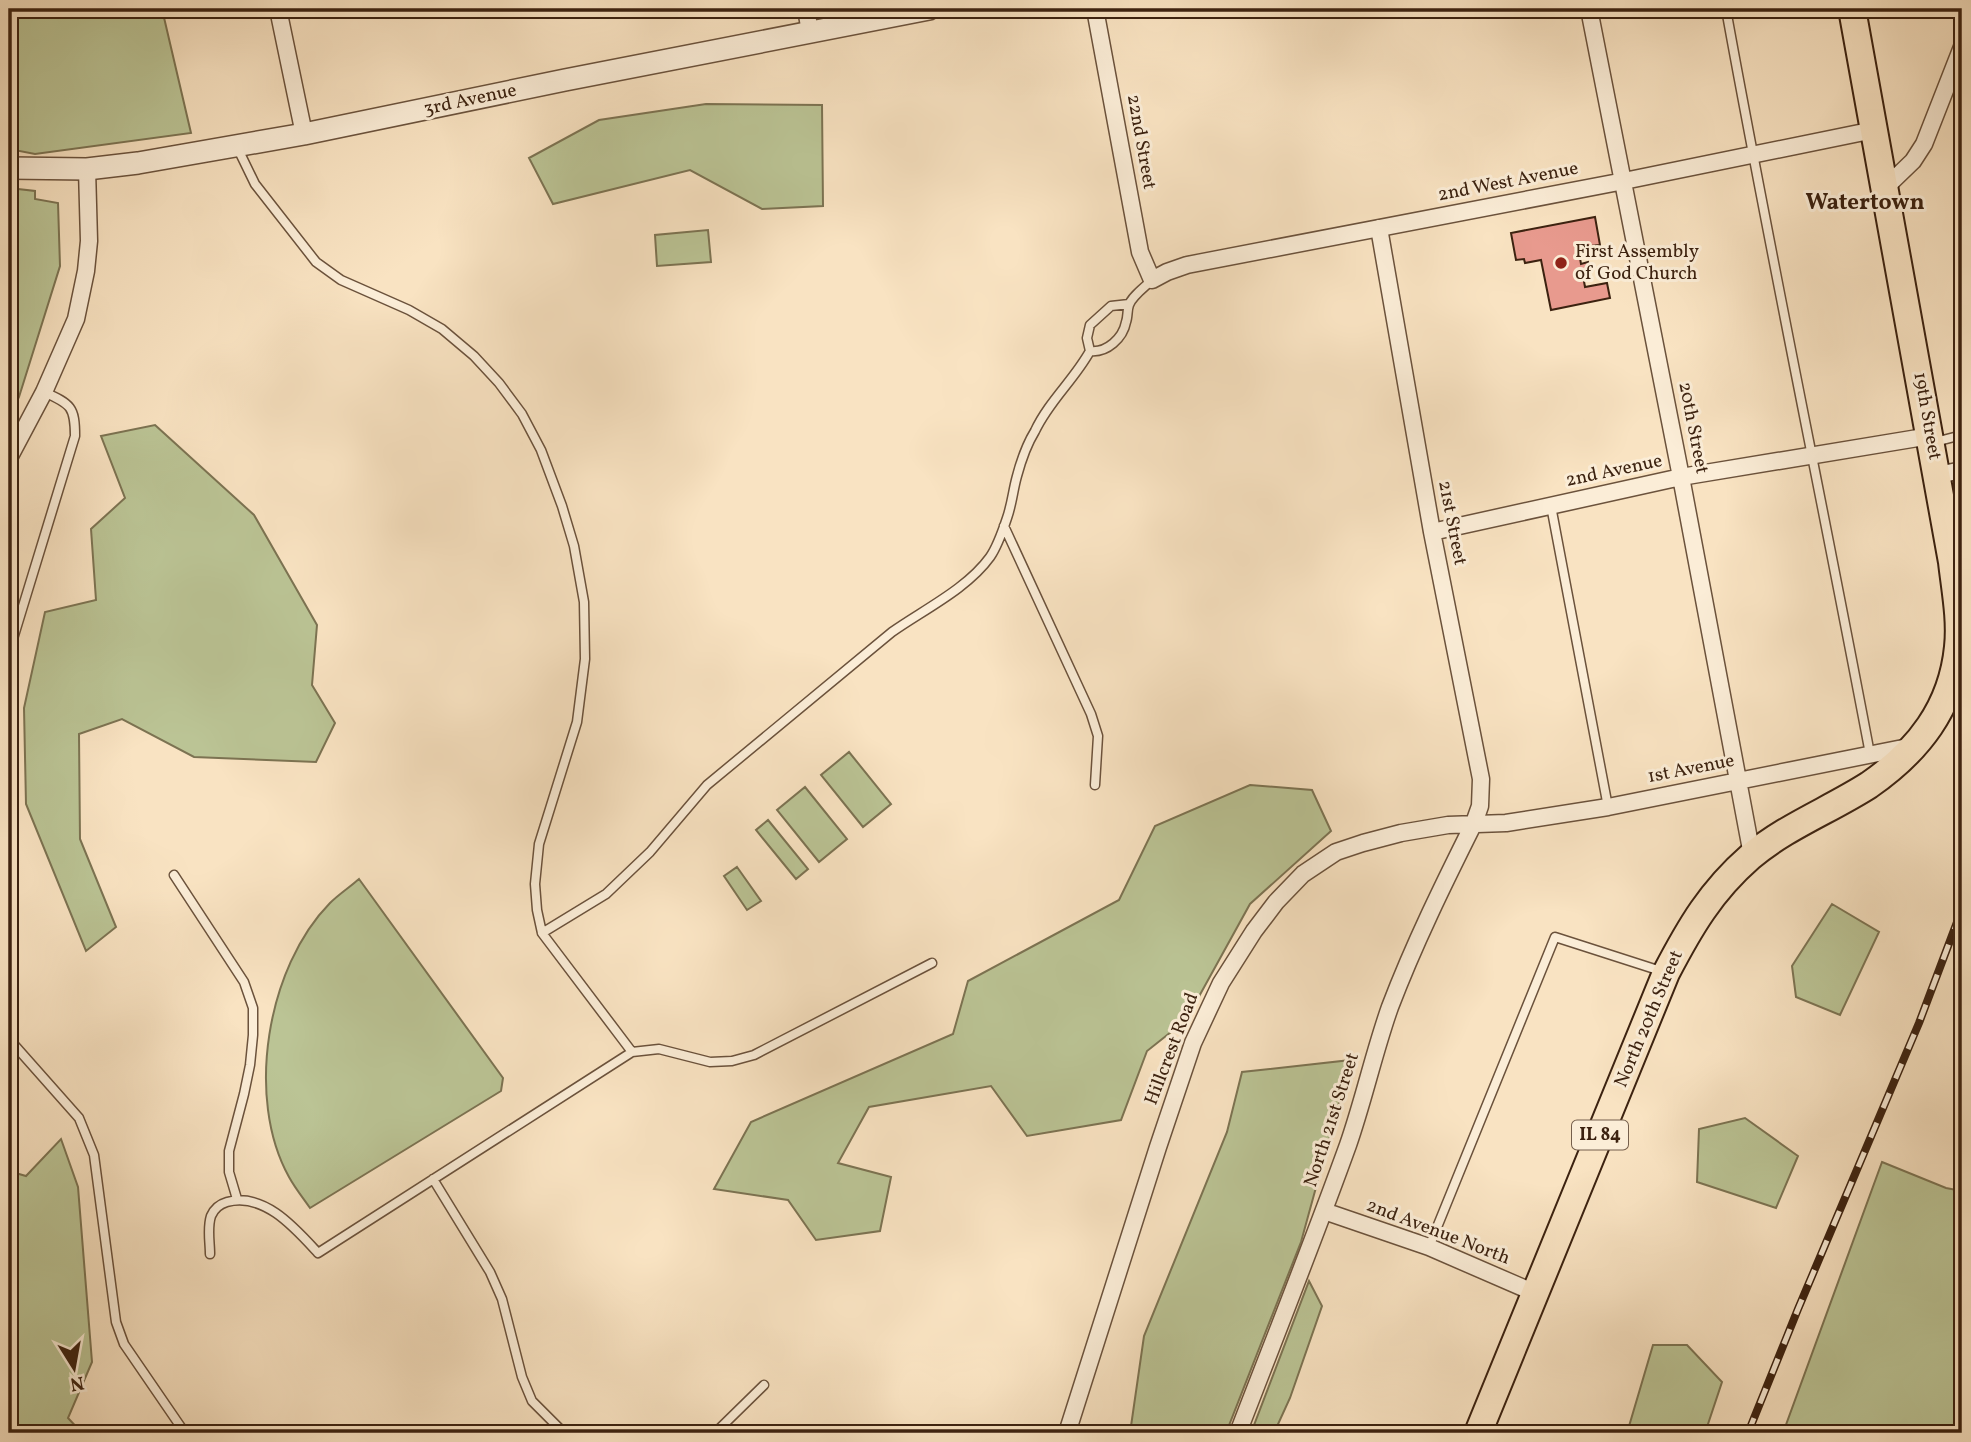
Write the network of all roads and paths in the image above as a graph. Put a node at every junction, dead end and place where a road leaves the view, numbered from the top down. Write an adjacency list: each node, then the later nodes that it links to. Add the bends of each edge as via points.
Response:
1 (278, 9): 11 (street)
2 (806, 9): 8 (street)
3 (929, 9): 8 (street, 3rd Avenue)
4 (1095, 9): 19 (street, 22nd Street, via 1140,252)
5 (1589, 9): 16 (street, 20th Street)
6 (1726, 9): 13 (lane)
7 (1852, 9): 10 (main road, 19th Street / IL 84)
8 (810, 32): 11 (street, 3rd Avenue)
9 (1962, 47): 17 (street, via 1924,144)
10 (1874, 130): 13 (street, 2nd West Avenue); 17 (main road, 19th Street / IL 84)
11 (304, 134): 12 (street, 3rd Avenue)
12 (236, 146): 15 (street, 3rd Avenue); 41 (lane, via 255,184 316,262 341,280 442,329 499,383 541,450 574,546 584,602 585,648 577,722 539,844 535,884)
13 (1753, 155): 16 (street, 2nd West Avenue); 25 (lane)
14 (9, 168): 15 (street, 3rd Avenue)
15 (87, 169): 22 (street, via 86,271 76,319)
16 (1624, 181): 18 (street, 2nd West Avenue); 28 (street, 20th Street)
17 (1885, 188): 24 (main road, 19th Street / IL 84)
18 (1379, 228): 19 (street, 2nd West Avenue, via 1187,265); 31 (street, 21st Street)
19 (1152, 280): 20 (lane)
20 (1129, 304): 21 (lane, via 1119,337 1109,348); 21 (lane, via 1111,306 1090,325)
21 (1090, 351): 30 (lane, via 1033,433)
22 (44, 392): 26 (street); 32 (lane, via 65,401 75,416 75,436)
23 (1962, 435): 24 (lane)
24 (1931, 439): 25 (street, 2nd Avenue); 27 (main road, 19th Street / IL 84)
25 (1813, 455): 28 (street, 2nd Avenue); 34 (lane)
26 (9, 458)
27 (1950, 473): 33 (main road, 19th Street / IL 84, via 1958,645 1945,701)
28 (1681, 477): 29 (street, 2nd Avenue); 35 (street, 20th Street)
29 (1551, 506): 31 (street, 2nd Avenue); 37 (lane)
30 (1004, 526): 36 (lane, via 1091,714 1098,736); 41 (lane, via 991,556 978,571 892,632 707,785 650,852 606,894)
31 (1432, 532): 38 (street, 21st Street, via 1482,779)
32 (9, 652)
33 (1915, 746): 34 (street, 1st Avenue); 39 (main road, 19th Street / IL 84, via 1868,785)
34 (1870, 754): 35 (street, 1st Avenue)
35 (1739, 781): 37 (street, 1st Avenue); 39 (street, 20th Street)
36 (1095, 785)
37 (1608, 807): 38 (street, 1st Avenue)
38 (1474, 823): 48 (street, North 21st Street, via 1390,1009); 56 (street, Hillcrest Road, via 1401,833 1336,852 1303,874 1254,930 1221,983 1194,1043)
39 (1752, 855): 43 (main road, North 20th Street / IL 84, via 1711,897)
40 (174, 875): 47 (lane, via 244,982 253,1008 250,1065 229,1151)
41 (542, 933): 45 (lane)
42 (932, 963): 45 (lane, via 754,1055 710,1062 659,1049)
43 (1666, 972): 49 (lane, via 1555,937); 51 (main road, North 20th Street / IL 84)
44 (9, 1039): 53 (lane, via 79,1118 86,1133 94,1155 116,1322 124,1344)
45 (632, 1052): 46 (lane)
46 (433, 1180): 47 (lane, via 318,1253 280,1216 255,1202); 54 (lane, via 490,1272 532,1401)
47 (237, 1199): 50 (lane, via 220,1203 212,1214)
48 (1324, 1211): 49 (street, 2nd Avenue North); 57 (street, North 21st Street)
49 (1429, 1247): 51 (street, 2nd Avenue North)
50 (210, 1254)
51 (1535, 1293): 58 (main road, North 20th Street / IL 84)
52 (764, 1385): 55 (lane)
53 (185, 1433)
54 (565, 1433)
55 (715, 1433)
56 (1067, 1433)
57 (1238, 1433)
58 (1478, 1433)

